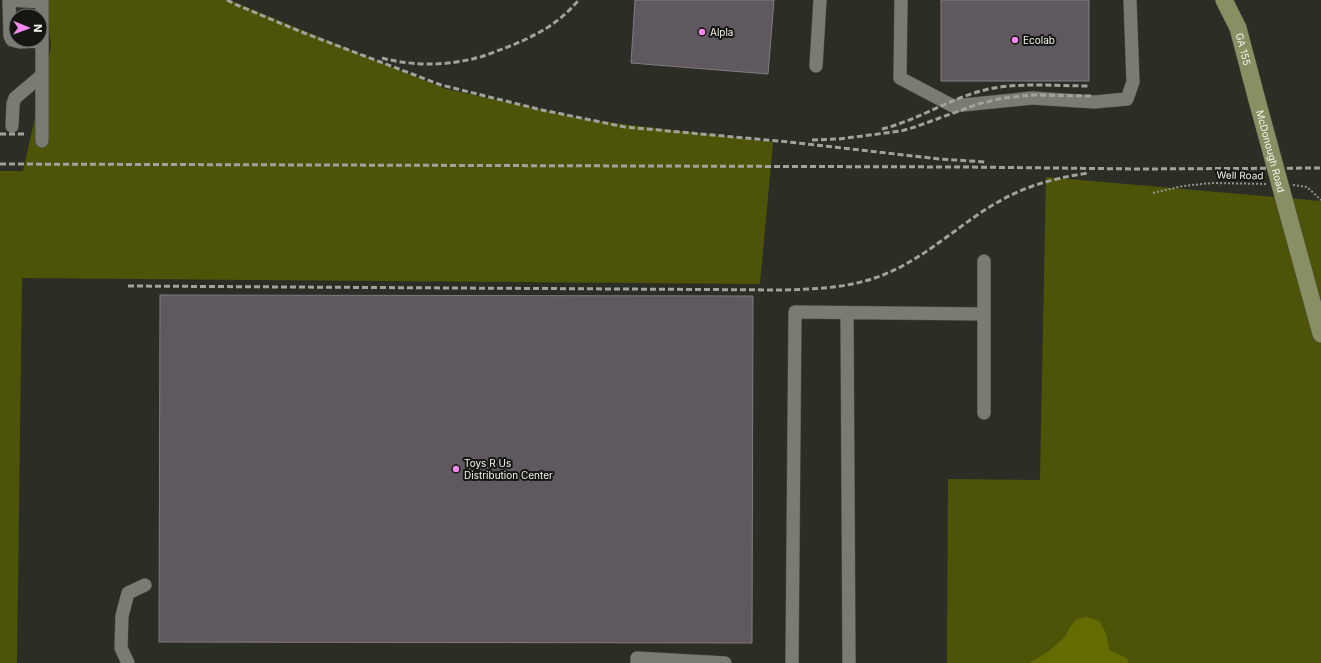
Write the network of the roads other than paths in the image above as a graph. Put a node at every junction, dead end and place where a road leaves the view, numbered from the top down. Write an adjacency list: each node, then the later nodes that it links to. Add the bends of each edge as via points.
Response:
1 (9, 0): 6 (street)
2 (820, 0): 8 (street)
3 (901, 0): 4 (street, via 900,78 954,106 1032,98 1094,102 1127,99 1133,82)
4 (1130, 0)
5 (1224, 0): 10 (main road, GA 155 / GA 155, via 1238,28)
6 (42, 1)
7 (41, 48): 9 (street)
8 (816, 66)
9 (41, 76): 11 (street, via 15,98); 12 (street)
10 (1257, 100): 16 (main road, McDonough Road / GA 155, bridge)
11 (12, 126)
12 (42, 141)
13 (984, 261): 15 (street)
14 (847, 313): 15 (street); 24 (street, via 795,312); 25 (street)
15 (984, 314): 17 (street)
16 (1321, 334)
17 (984, 413)
18 (145, 585): 21 (street, via 128,593 122,616 121,648)
19 (667, 662): 20 (street); 22 (street, via 637,658)
20 (697, 662): 23 (street)
21 (128, 663)
22 (637, 663)
23 (725, 663)
24 (792, 663)
25 (849, 663)

